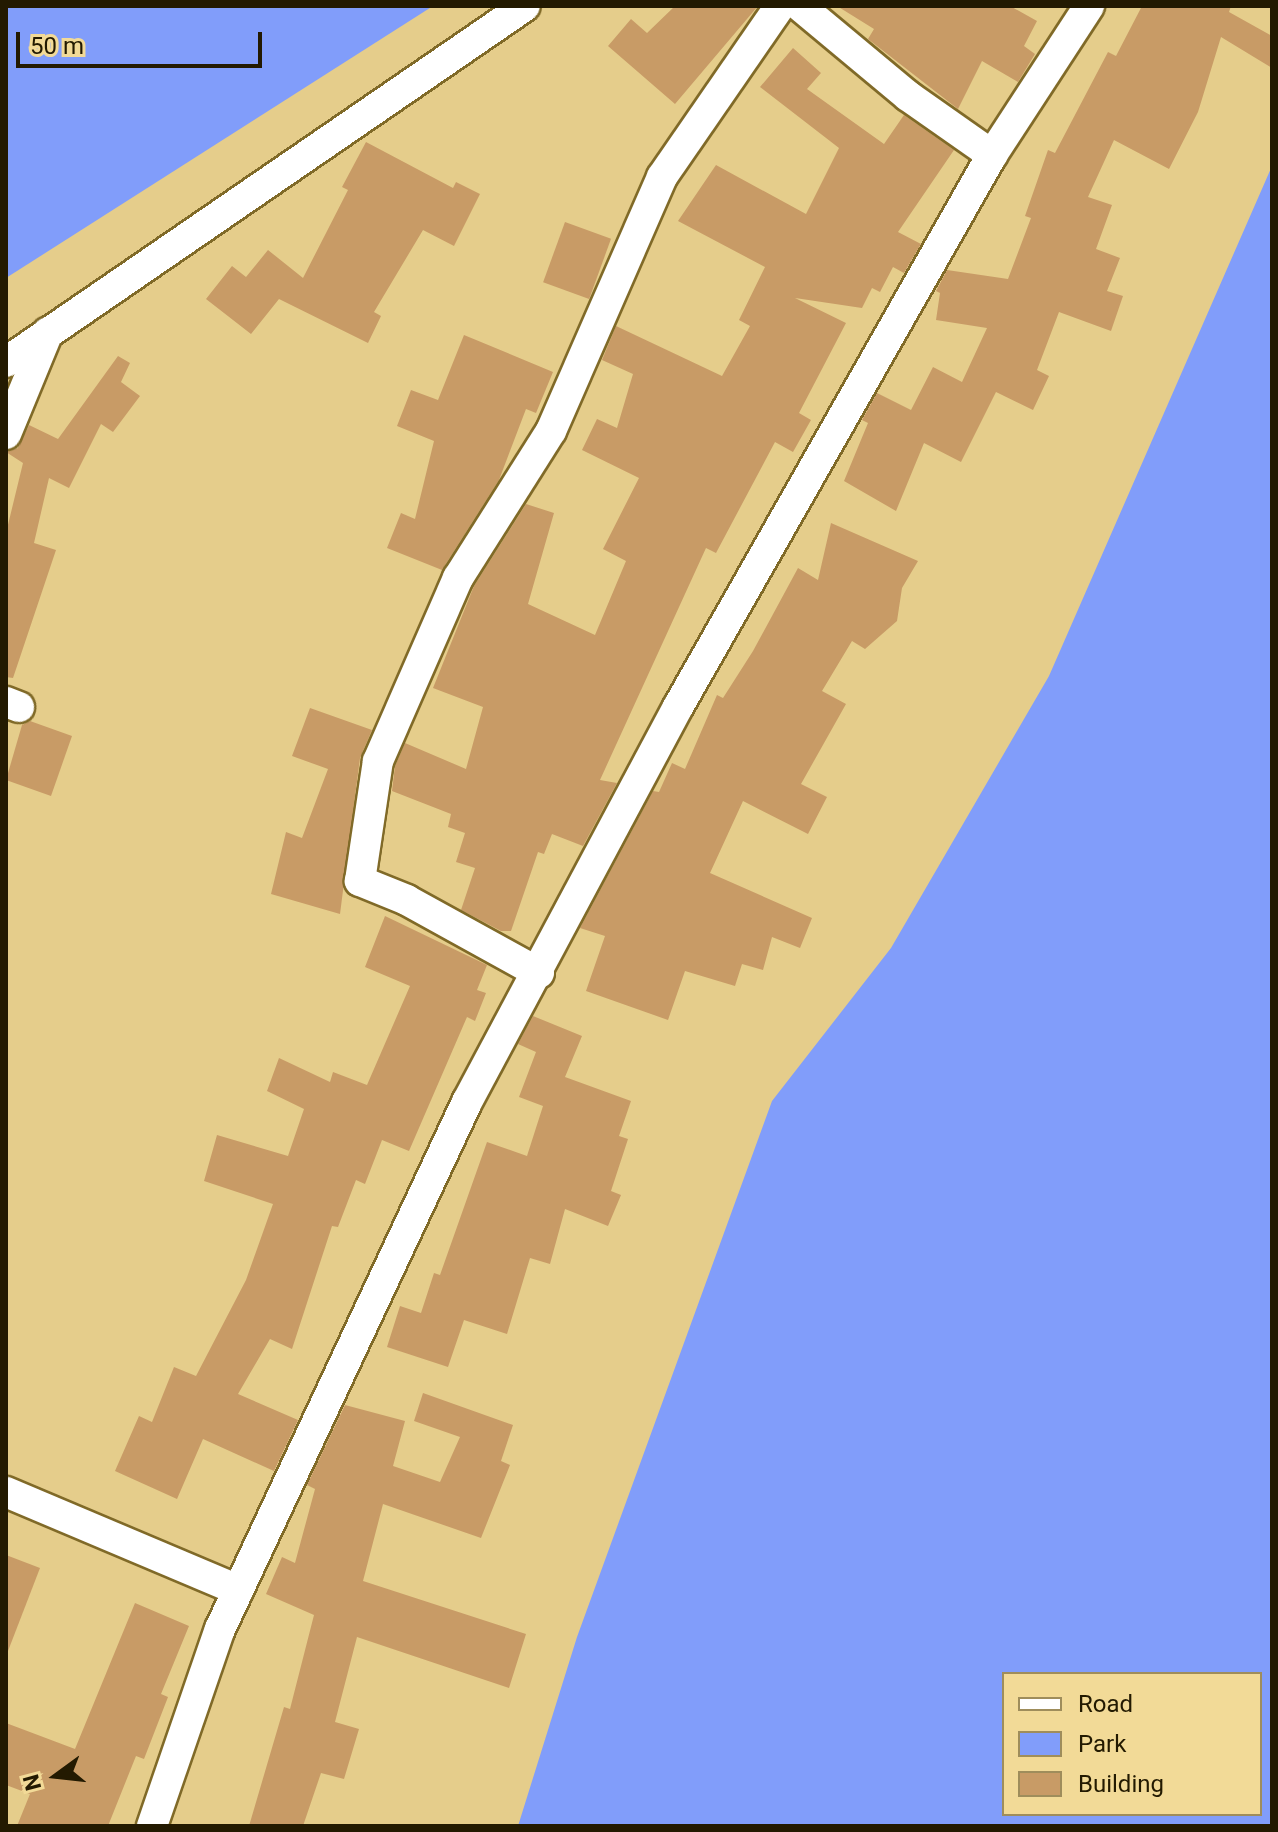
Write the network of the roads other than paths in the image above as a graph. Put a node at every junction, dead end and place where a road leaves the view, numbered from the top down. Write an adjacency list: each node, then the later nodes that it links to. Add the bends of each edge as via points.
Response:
1 (525, 6): 6 (street)
2 (780, 6): 9 (street, via 662,177 551,431 458,578 378,761 360,881 407,900)
3 (800, 6): 5 (street, via 908,96)
4 (1089, 6): 5 (street)
5 (992, 155): 9 (street, via 678,707)
6 (49, 330): 7 (street); 8 (street)
7 (6, 362)
8 (6, 434)
9 (539, 973): 11 (street, via 467,1102)
10 (6, 1492): 11 (street)
11 (238, 1590): 12 (street)
12 (152, 1826)

